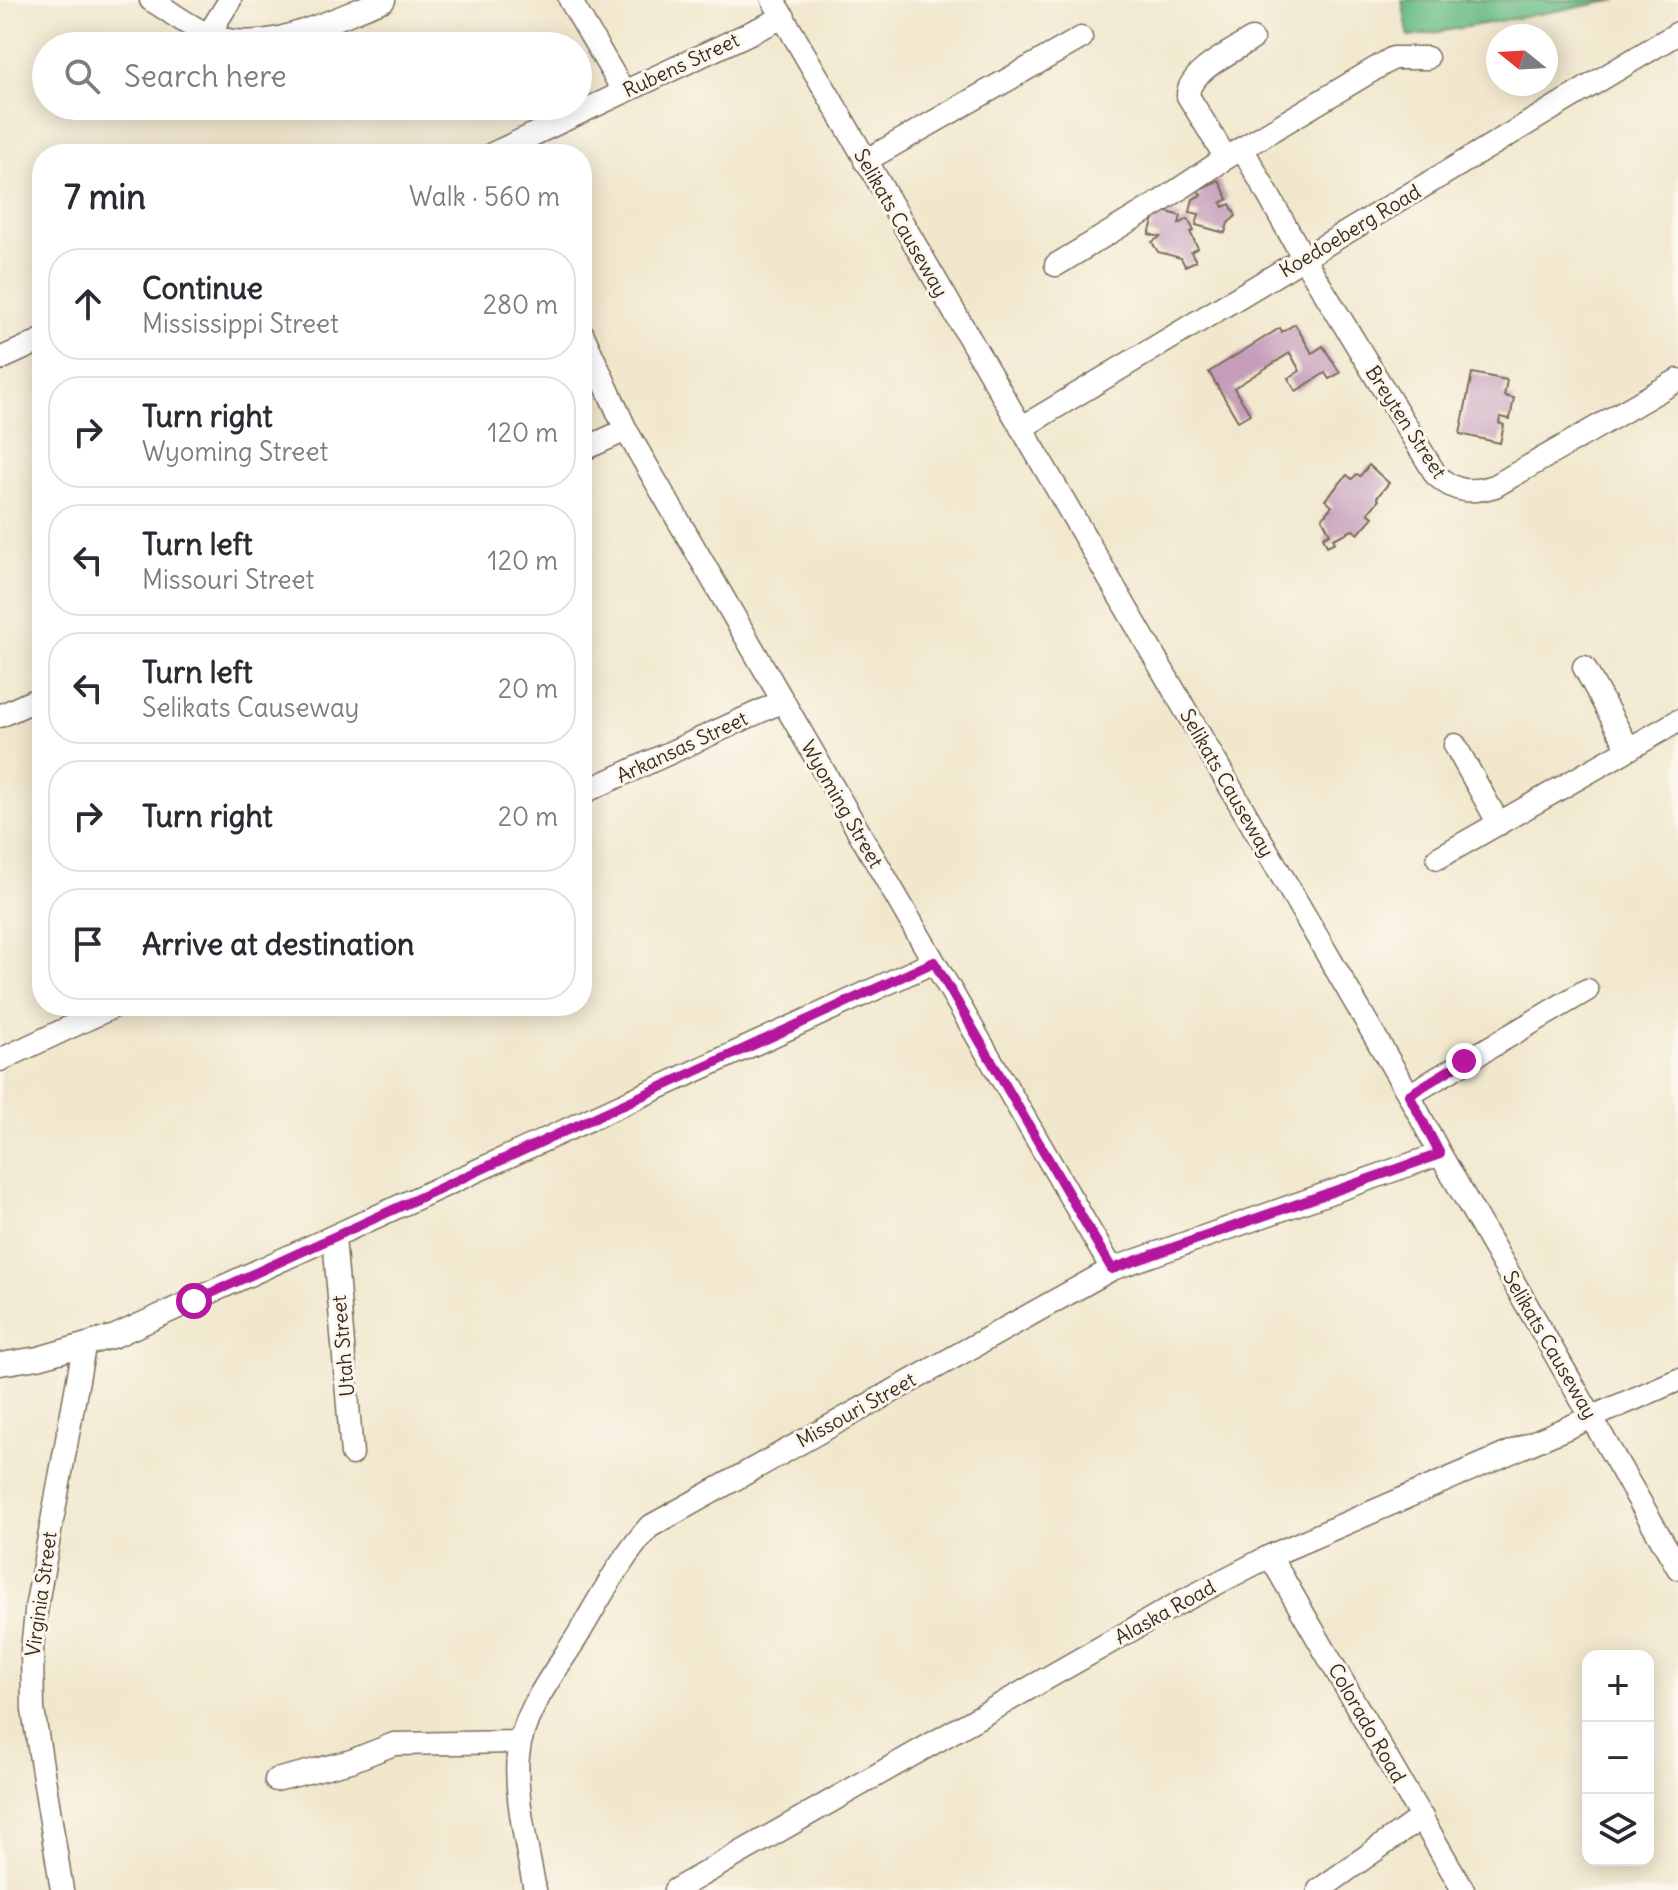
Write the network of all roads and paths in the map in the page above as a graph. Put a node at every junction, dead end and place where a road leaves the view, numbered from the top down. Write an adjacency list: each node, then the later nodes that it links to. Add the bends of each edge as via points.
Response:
1 (151, 0): 6 (street)
2 (230, 0): 7 (street)
3 (384, 0): 8 (street)
4 (570, 0): 9 (street)
5 (778, 9): 15 (street, Rubens Street); 20 (street, Selikats Causeway)
6 (203, 32)
7 (210, 32)
8 (293, 32)
9 (589, 32)
10 (1678, 33): 21 (street, Koedoeberg Road)
11 (592, 37): 15 (street)
12 (1081, 38): 20 (street)
13 (1252, 39): 19 (street, Breyten Street, via 1188,86 1188,96)
14 (1427, 58): 19 (street, via 1393,58)
15 (624, 92): 16 (street, Rubens Street)
16 (592, 107)
17 (566, 120): 18 (street, Rubens Street)
18 (516, 144)
19 (1234, 153): 21 (street, Breyten Street); 22 (street)
20 (865, 161): 27 (street, Selikats Causeway)
21 (1304, 259): 26 (street, Breyten Street, via 1436,475 1457,490 1495,486); 27 (street, Koedoeberg Road)
22 (1056, 265)
23 (32, 345): 25 (street)
24 (592, 355): 28 (street, Wyoming Street)
25 (0, 359)
26 (1678, 380)
27 (1021, 428): 44 (street, Selikats Causeway)
28 (626, 430): 29 (street); 31 (street, Wyoming Street)
29 (592, 445)
30 (1584, 667): 36 (street)
31 (783, 701): 37 (street, Arkansas Street); 40 (street, Wyoming Street)
32 (32, 702): 33 (street)
33 (0, 716)
34 (1678, 721): 36 (street)
35 (1455, 745): 38 (street)
36 (1629, 749): 38 (street)
37 (592, 788)
38 (1499, 824): 39 (street)
39 (1438, 858)
40 (934, 962): 46 (street); 47 (street, Wyoming Street)
41 (1587, 990): 44 (street)
42 (94, 1016): 43 (street)
43 (0, 1060)
44 (1409, 1095): 45 (street, Selikats Causeway)
45 (1440, 1154): 47 (street, Missouri Street); 51 (street, Selikats Causeway)
46 (334, 1237): 48 (street); 52 (street, Utah Street)
47 (1112, 1269): 55 (street, Missouri Street, via 649,1527 551,1679)
48 (84, 1347): 49 (street); 59 (street, Virginia Street, via 32,1649 33,1710)
49 (0, 1364)
50 (1678, 1380): 51 (street, Alaska Road)
51 (1591, 1417): 53 (street, Alaska Road); 54 (street, Selikats Causeway)
52 (352, 1454)
53 (1270, 1556): 57 (street, Colorado Road); 58 (street, Alaska Road)
54 (1678, 1568)
55 (520, 1742): 56 (street, via 394,1744); 60 (street, Missouri Street, via 517,1767)
56 (276, 1780)
57 (1422, 1817): 63 (street); 64 (street, Colorado Road)
58 (714, 1870): 61 (street, Alaska Road); 62 (street)
59 (62, 1890)
60 (535, 1890)
61 (675, 1890)
62 (724, 1890)
63 (1319, 1890)
64 (1463, 1890)

